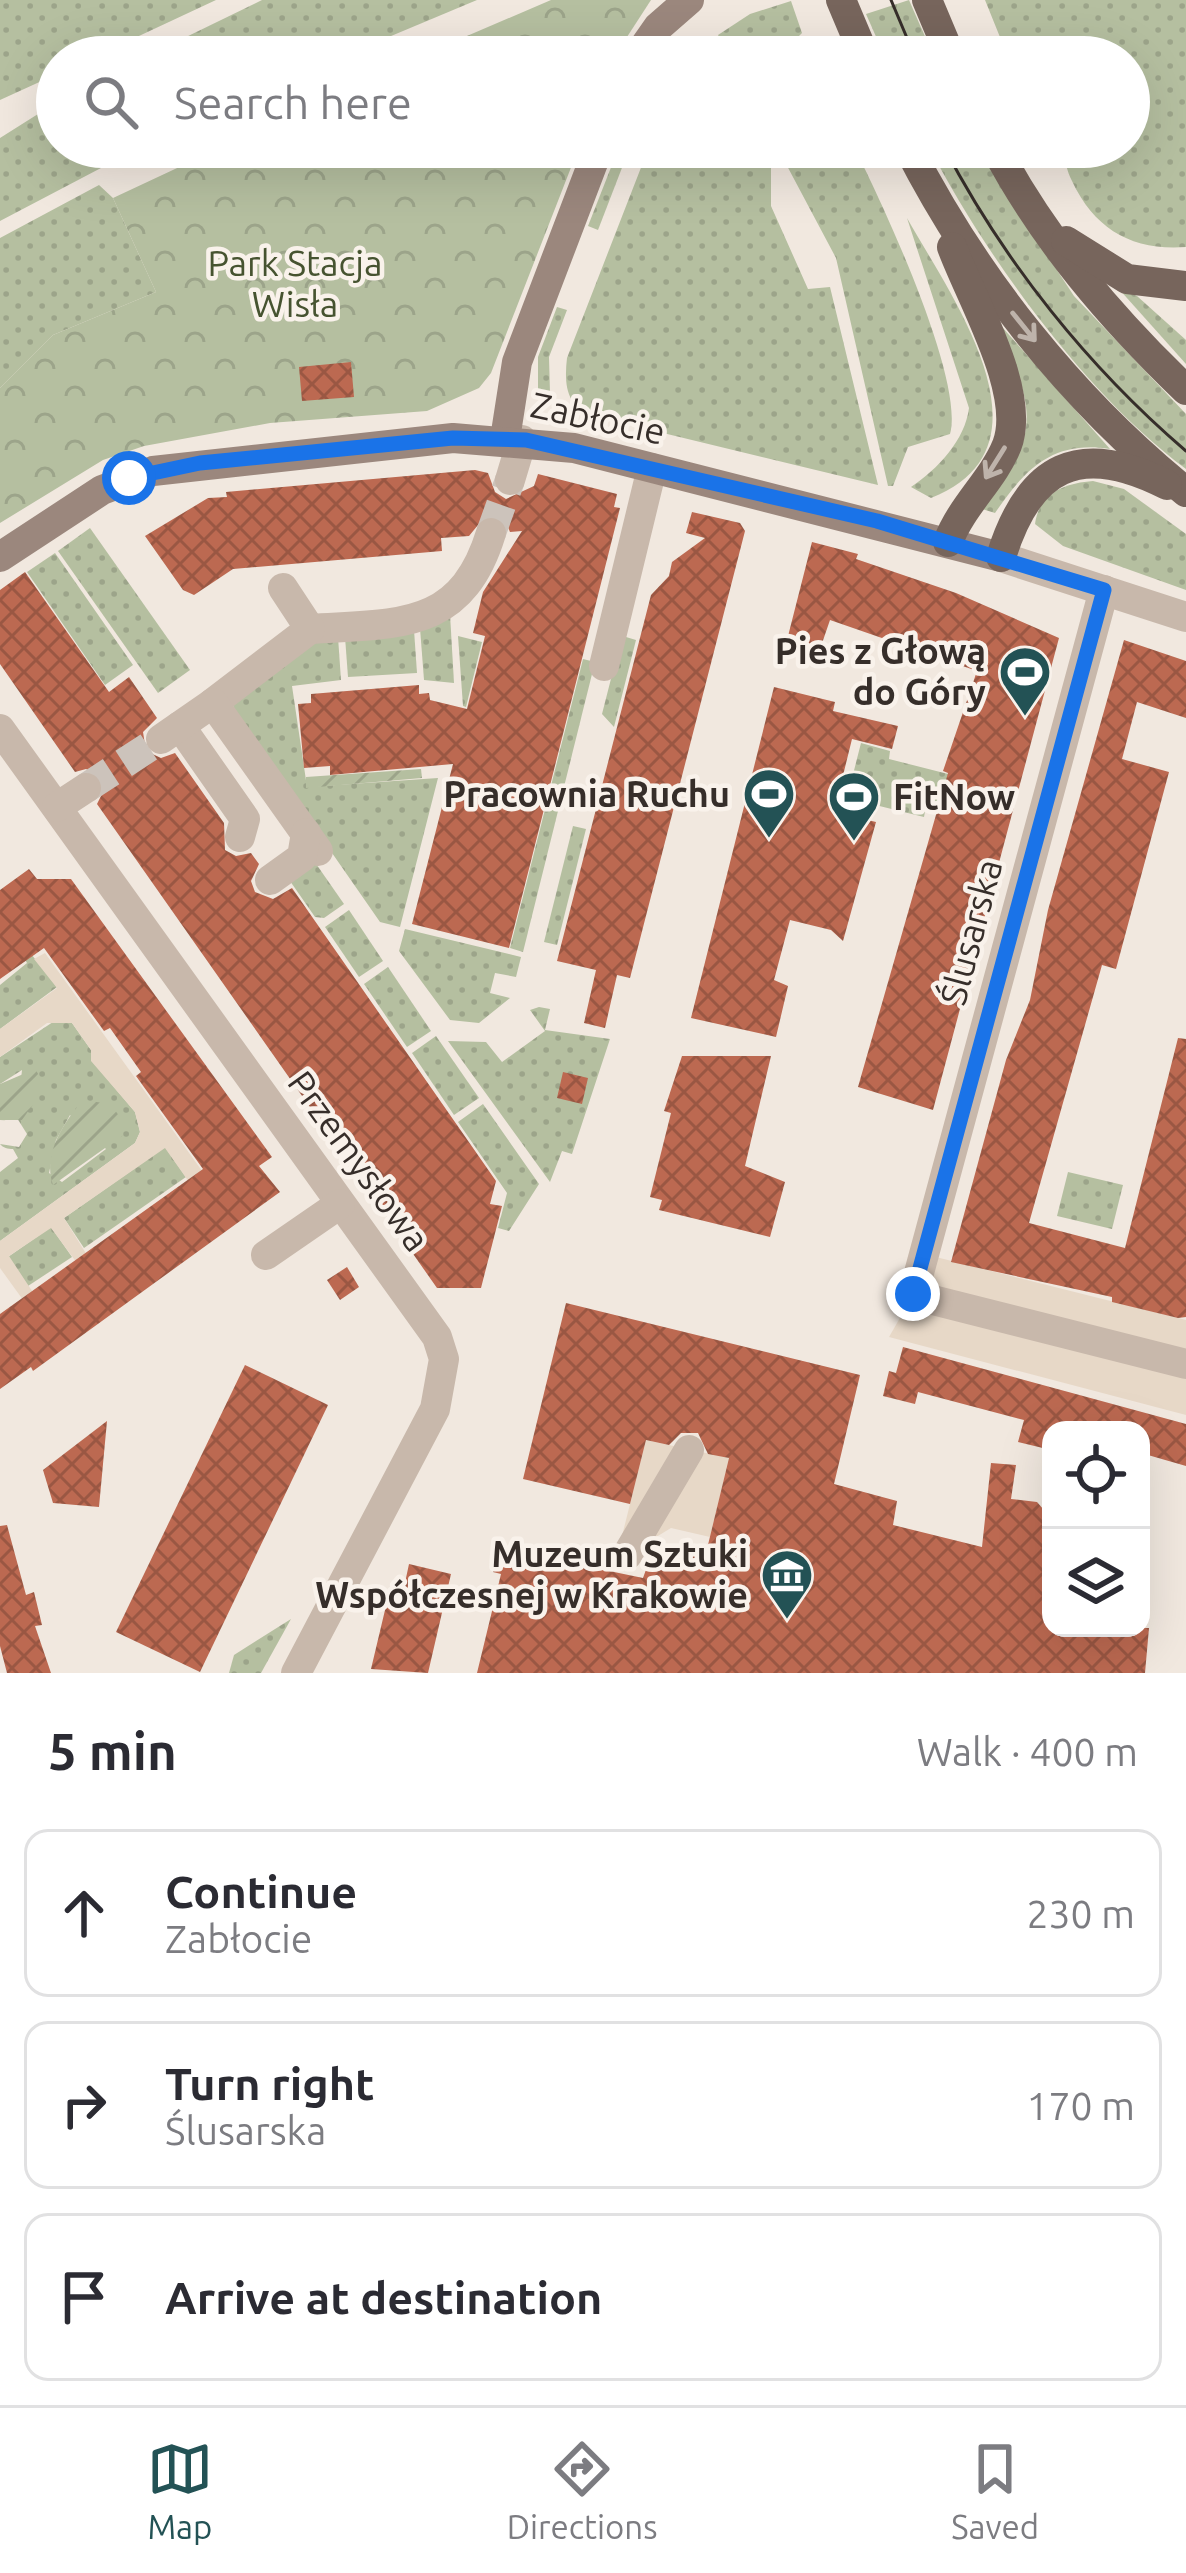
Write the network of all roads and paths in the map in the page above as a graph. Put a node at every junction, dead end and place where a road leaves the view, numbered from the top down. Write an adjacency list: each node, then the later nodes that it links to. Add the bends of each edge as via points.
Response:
1 (689, 0): 3 (street)
2 (927, 0): 4 (main road)
3 (652, 36)
4 (942, 36)
5 (591, 168): 12 (street, via 517,362)
6 (919, 168): 8 (main road)
7 (1007, 168): 9 (main road)
8 (933, 196): 15 (main road, one-way to 15, via 1055,363); 17 (main road, one-way to 17, via 1012,414 1006,445)
9 (1032, 210): 10 (main road, via 1127,279); 11 (main road, via 1095,296)
10 (1186, 286)
11 (1186, 391)
12 (513, 439): 13 (street, Zabłocie); 14 (street); 18 (street, Zabłocie, via 453,438 153,471 102,490)
13 (652, 468): 17 (street, Zabłocie); 24 (street)
14 (510, 480)
15 (1186, 494): 19 (main road, via 1107,465 1062,468 1020,504)
16 (491, 533): 23 (street, via 470,584 440,610 404,622)
17 (948, 542): 19 (street, Zabłocie)
18 (0, 557)
19 (1001, 557): 21 (street, Zabłocie)
20 (283, 588): 23 (street)
21 (1104, 590): 22 (street, Zabłocie); 33 (street, Ślusarska, via 913,1294)
22 (1186, 617)
23 (310, 628): 25 (street)
24 (604, 666)
25 (213, 703): 29 (street, via 170,732 245,819); 30 (street, via 312,842)
26 (0, 729): 28 (street, Przemysłowa)
27 (86, 788): 28 (street)
28 (57, 807): 31 (street, Przemysłowa)
29 (240, 837)
30 (270, 880)
31 (340, 1204): 32 (street); 36 (street, Przemysłowa, via 437,1337 442,1380 435,1409)
32 (266, 1256)
33 (1186, 1364)
34 (689, 1450): 35 (street)
35 (627, 1555)
36 (296, 1673)

